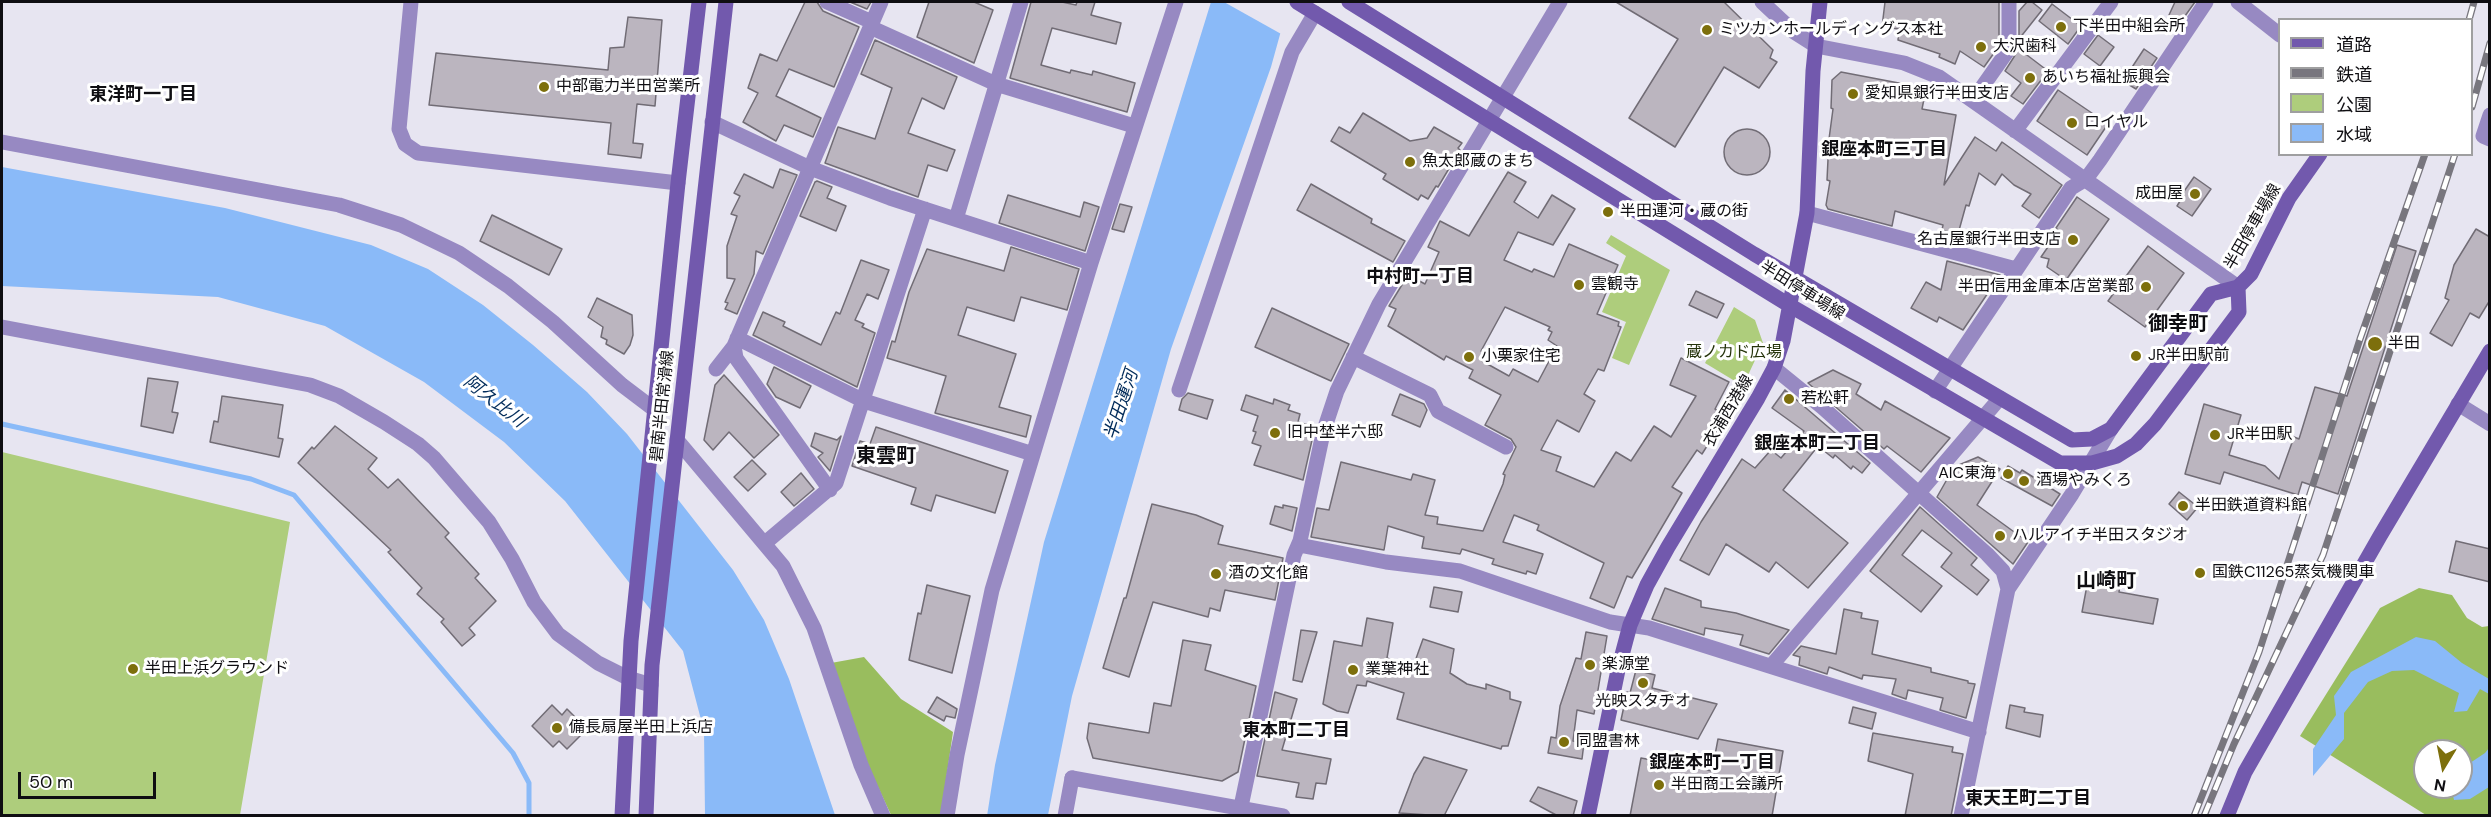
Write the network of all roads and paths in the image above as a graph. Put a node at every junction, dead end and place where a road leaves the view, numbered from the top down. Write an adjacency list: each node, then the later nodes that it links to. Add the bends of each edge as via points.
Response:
1 (411, 2): 33 (street, via 399,129 405,144 418,153)
2 (699, 2): 33 (main road, 碧南半田常滑線)
3 (726, 2): 25 (main road, 碧南半田常滑線)
4 (827, 2): 17 (street)
5 (881, 2): 17 (street)
6 (1021, 2): 20 (street)
7 (1176, 2): 26 (street)
8 (1349, 2): 21 (main road, 半田停車場線)
9 (1560, 2): 21 (street)
10 (1762, 2): 19 (street, via 1794,32)
11 (1820, 2): 19 (main road, 衣浦西港線)
12 (2009, 2): 22 (street, via 2008,49)
13 (2111, 2): 27 (street)
14 (2206, 2): 32 (street)
15 (2238, 2): 18 (street)
16 (1305, 6): 24 (main road, 半田停車場線); 49 (street)
17 (871, 25): 20 (street); 31 (street)
18 (2278, 33)
19 (1816, 46): 22 (street, via 1904,63 1940,77); 35 (main road, 衣浦西港線)
20 (996, 84): 26 (street); 36 (street)
21 (1502, 97): 24 (street); 39 (main road, 半田停車場線)
22 (1972, 100): 27 (street)
23 (2490, 115): 28 (street, via 2483,136)
24 (1489, 120): 41 (main road, 半田停車場線); 45 (street, via 1379,304)
25 (712, 122): 31 (street); 58 (main road, 碧南半田常滑線)
26 (1134, 126): 37 (street)
27 (2015, 131): 32 (street)
28 (2490, 139)
29 (2, 142): 54 (street, via 339,206 401,225 459,253 508,286)
30 (2319, 156): 40 (main road, 半田停車場線, via 2289,198 2251,274)
31 (810, 168): 34 (street); 43 (street)
32 (2086, 179): 38 (street, via 2071,188); 40 (street)
33 (678, 183): 54 (main road, 碧南半田常滑線)
34 (925, 209): 36 (street); 52 (street)
35 (1807, 213): 38 (street); 39 (main road, 衣浦西港線)
36 (956, 219): 37 (street)
37 (1091, 263): 60 (street)
38 (2016, 269): 48 (street)
39 (1795, 278): 41 (main road, 衣浦西港線); 48 (main road, 半田停車場線)
40 (2238, 287): 57 (main road, 半田停車場線, via 2211,294); 61 (main road, 半田停車場線, via 2239,312 2155,424 2136,444 2117,456)
41 (1789, 305): 46 (main road, 衣浦西港線); 50 (main road, 半田停車場線)
42 (2, 327): 69 (street, via 310,385 339,396 434,458 489,522 534,602 558,634 598,663)
43 (735, 342): 47 (street); 52 (street); 62 (street, via 736,358)
44 (2490, 351): 53 (main road)
45 (1353, 357): 59 (street, via 1430,395 1438,411); 65 (street, via 1323,433)
46 (1774, 368): 63 (street); 67 (main road, 衣浦西港線, via 1668,547)
47 (716, 369)
48 (1950, 369): 50 (street); 51 (main road, 半田停車場線)
49 (1179, 390)
50 (1935, 391): 55 (main road, 半田停車場線)
51 (2000, 398): 55 (street); 57 (main road, 半田停車場線, via 2072,440 2092,440)
52 (864, 401): 60 (street); 62 (street, via 836,483)
53 (2458, 404): 56 (street); 81 (main road, via 2251,762)
54 (655, 410): 69 (main road, 碧南半田常滑線)
55 (1983, 418): 61 (main road, 半田停車場線, via 2060,463); 63 (street)
56 (2490, 424)
57 (2111, 429): 61 (street)
58 (677, 440): 64 (street); 70 (main road, 碧南半田常滑線)
59 (1506, 447)
60 (1033, 454): 76 (street, via 992,590)
61 (2092, 463): 66 (street)
62 (830, 490): 64 (street)
63 (1919, 492): 66 (street, via 2003,571); 68 (street)
64 (765, 543): 75 (street, via 783,566 814,628 861,765)
65 (1299, 545): 67 (street, via 1460,571); 72 (street, via 1266,680)
66 (2008, 589): 71 (street)
67 (1630, 625): 68 (street); 79 (main road, 衣浦西港線)
68 (1771, 666): 71 (street)
69 (628, 678): 70 (street); 73 (main road, 碧南半田常滑線)
70 (651, 685): 74 (main road, 碧南半田常滑線)
71 (1979, 732): 80 (street)
72 (1240, 812): 77 (street, via 1072,778); 78 (street)
73 (622, 816)
74 (646, 816)
75 (884, 816)
76 (947, 816)
77 (1065, 816)
78 (1283, 816)
79 (1588, 816)
80 (1961, 816)
81 (2227, 816)

